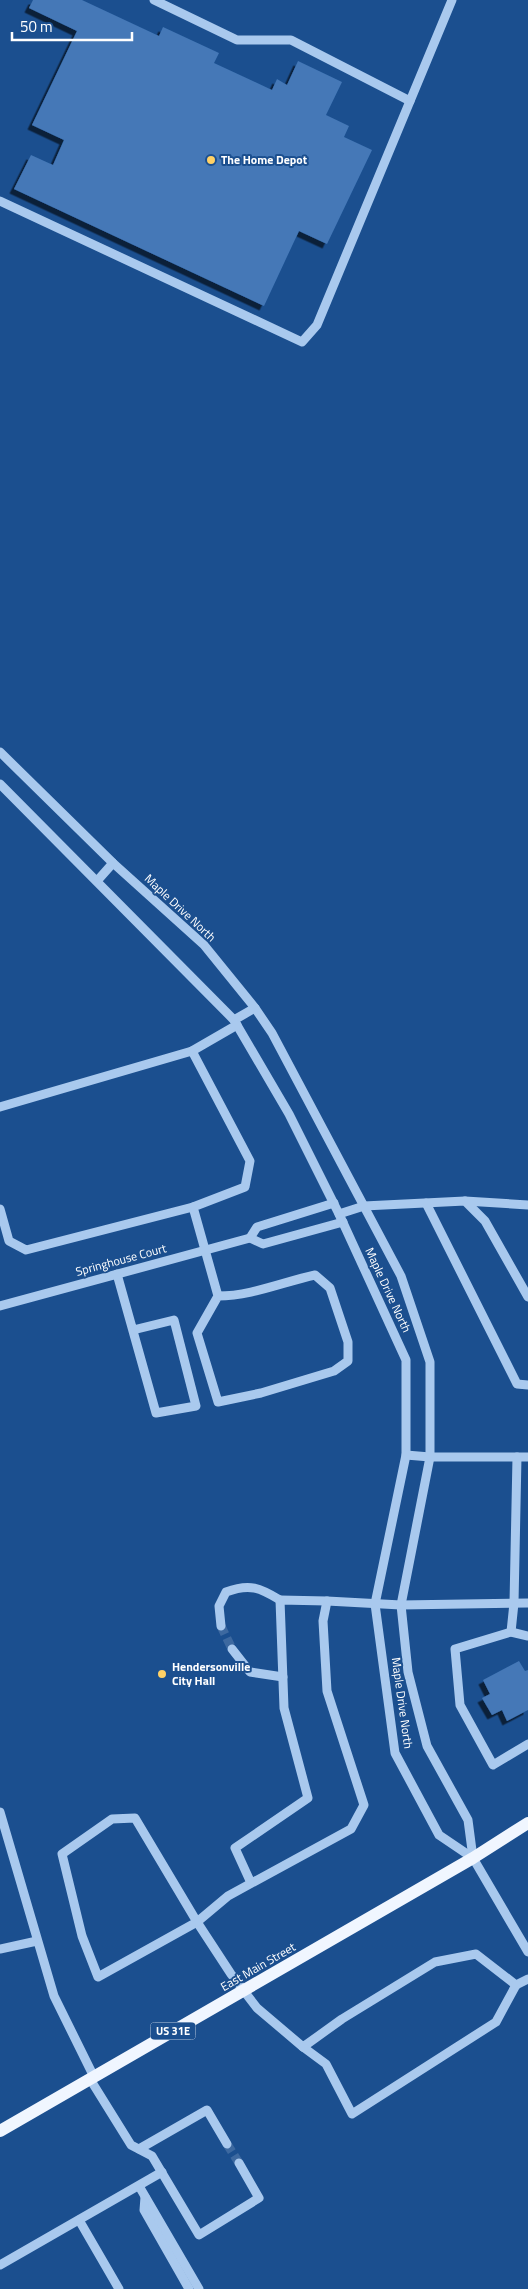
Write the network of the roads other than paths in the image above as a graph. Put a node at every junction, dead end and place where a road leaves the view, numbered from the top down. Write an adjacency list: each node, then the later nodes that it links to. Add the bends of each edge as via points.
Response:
1 (154, 0): 3 (street, via 237,40 291,40)
2 (452, 0): 3 (street)
3 (410, 100): 4 (street, via 317,324 302,342)
4 (0, 202)
5 (0, 752): 7 (street, Maple Drive North)
6 (0, 784): 8 (street, Maple Drive North)
7 (113, 863): 8 (street); 9 (street, Maple Drive North, via 204,945)
8 (97, 881): 10 (street, Maple Drive North)
9 (255, 1008): 10 (street); 17 (street, Maple Drive North, via 272,1033)
10 (236, 1022): 11 (street); 15 (street, Maple Drive North, via 289,1114)
11 (192, 1051): 12 (street); 18 (street, via 250,1161 245,1187)
12 (0, 1107)
13 (465, 1201): 14 (street); 16 (street); 25 (street, via 485,1221)
14 (426, 1203): 17 (street); 28 (street, via 517,1384)
15 (334, 1204): 20 (street, Maple Drive North); 21 (street, via 257,1227)
16 (528, 1204)
17 (364, 1206): 20 (street); 32 (street, Maple Drive North, via 401,1276 430,1362)
18 (193, 1207): 19 (street, via 26,1250 9,1241); 22 (street)
19 (0, 1209)
20 (341, 1218): 21 (street, via 263,1244); 29 (street, Maple Drive North, via 406,1360)
21 (250, 1238): 22 (street, Springhouse Court)
22 (205, 1250): 23 (street, Springhouse Court); 24 (street)
23 (117, 1274): 26 (street, Springhouse Court); 27 (street)
24 (218, 1296): 24 (street, via 238,1296 315,1275 330,1288 348,1342 348,1361 334,1371 218,1402 197,1333)
25 (528, 1297)
26 (0, 1306)
27 (133, 1330): 27 (street, via 156,1413 196,1406 174,1320)
28 (528, 1385)
29 (406, 1456): 32 (street); 37 (street, Maple Drive North)
30 (517, 1457): 31 (street); 32 (street); 35 (street)
31 (528, 1457)
32 (430, 1458): 38 (street, Maple Drive North)
33 (280, 1600): 34 (street); 39 (street, via 261,1588 240,1587 226,1592 219,1606); 43 (street)
34 (327, 1601): 37 (street); 48 (street, via 323,1621 327,1691 364,1805 351,1829)
35 (514, 1603): 36 (street); 38 (street); 40 (street)
36 (528, 1603)
37 (375, 1604): 38 (street); 47 (street, Maple Drive North, via 396,1753 439,1835)
38 (401, 1605): 47 (street, Maple Drive North, via 408,1672 426,1746 468,1820)
39 (221, 1626)
40 (511, 1632): 41 (street); 44 (street, via 455,1648 460,1705 492,1765)
41 (528, 1636)
42 (232, 1649): 43 (street, via 250,1672)
43 (283, 1676): 48 (street, via 284,1708 308,1798 235,1848)
44 (528, 1744)
45 (0, 1812): 50 (street)
46 (528, 1823): 47 (main road, East Main Street / US 31E)
47 (473, 1858): 52 (street); 55 (main road, East Main Street / US 31E)
48 (251, 1883): 49 (street, via 228,1896)
49 (197, 1922): 49 (street, via 135,1818 112,1819 62,1854 82,1936 98,1977); 55 (street)
50 (38, 1941): 51 (street); 57 (street, via 54,1996)
51 (0, 1948)
52 (528, 1952)
53 (528, 1979): 54 (street)
54 (516, 1984): 56 (street, via 476,1954 435,1962); 56 (street, via 496,2022 352,2114 326,2064)
55 (243, 1991): 56 (street, via 257,2008); 57 (main road, East Main Street / US 31E)
56 (303, 2047)
57 (92, 2078): 58 (main road, East Main Street / US 31E); 60 (street, via 132,2145)
58 (0, 2131)
59 (227, 2144): 60 (street, via 207,2110)
60 (139, 2149): 62 (street, via 152,2156)
61 (239, 2163): 62 (street, via 258,2198 199,2234)
62 (162, 2172): 63 (street)
63 (139, 2186): 64 (street); 65 (street)
64 (145, 2197): 68 (street, via 144,2210); 69 (street)
65 (78, 2220): 66 (street); 67 (street)
66 (0, 2265)
67 (119, 2289)
68 (189, 2289)
69 (199, 2289)

